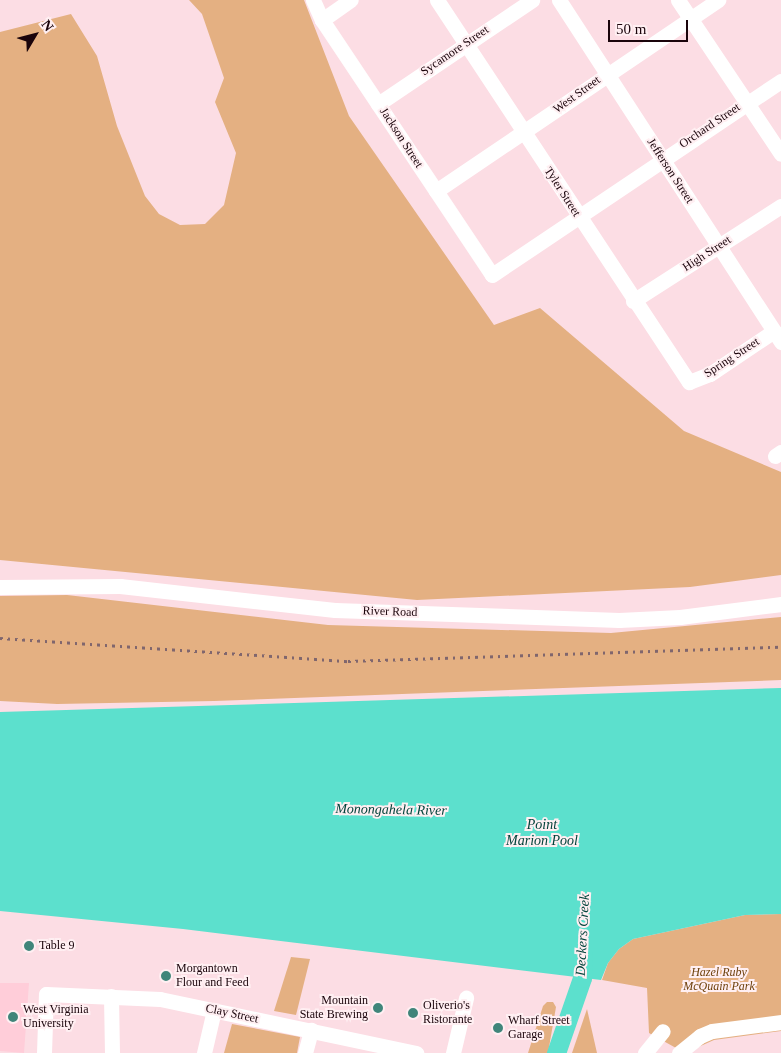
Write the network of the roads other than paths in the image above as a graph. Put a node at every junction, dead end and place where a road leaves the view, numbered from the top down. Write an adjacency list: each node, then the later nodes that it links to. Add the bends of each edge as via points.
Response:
1 (313, 0): 9 (street, Jackson Street)
2 (351, 0): 9 (street)
3 (437, 0): 10 (street, Tyler Street)
4 (532, 0): 10 (street, Sycamore Street)
5 (559, 0): 11 (street, Jefferson Street)
6 (678, 0): 8 (street)
7 (718, 0): 8 (street, West Street)
8 (690, 17): 11 (street, West Street); 13 (street)
9 (322, 20): 14 (street, Jackson Street)
10 (465, 44): 14 (street, Sycamore Street); 15 (street, Tyler Street)
11 (607, 74): 15 (street, West Street); 17 (street, Jefferson Street)
12 (781, 80): 13 (street, Orchard Street)
13 (748, 101): 16 (street); 17 (street, Orchard Street)
14 (378, 104): 18 (street, Jackson Street)
15 (523, 134): 18 (street, West Street); 20 (street, Tyler Street)
16 (781, 154)
17 (662, 158): 20 (street, Orchard Street); 21 (street, Jefferson Street)
18 (436, 191): 22 (street, Jackson Street)
19 (781, 206): 21 (street, High Street)
20 (578, 217): 22 (street, Orchard Street); 23 (street, Tyler Street)
21 (720, 246): 23 (street, High Street); 24 (street, Jefferson Street)
22 (492, 275)
23 (633, 301): 25 (street, Tyler Street)
24 (778, 336): 25 (street, Spring Street, via 710,374)
25 (689, 382)
26 (0, 587): 27 (street, River Road, via 120,586 335,610 619,620 680,617)
27 (781, 604)
28 (111, 996): 30 (street, Clay Street, via 160,998); 34 (street, Clay Street, via 46,994); 35 (street)
29 (466, 998): 39 (street)
30 (214, 1010): 32 (street, Clay Street); 36 (street)
31 (781, 1022): 41 (street, via 712,1031)
32 (311, 1030): 37 (street); 38 (street, Clay Street)
33 (663, 1032): 40 (street)
34 (44, 1053)
35 (112, 1053)
36 (204, 1053)
37 (305, 1053)
38 (416, 1053)
39 (454, 1053)
40 (645, 1053)
41 (679, 1053)

